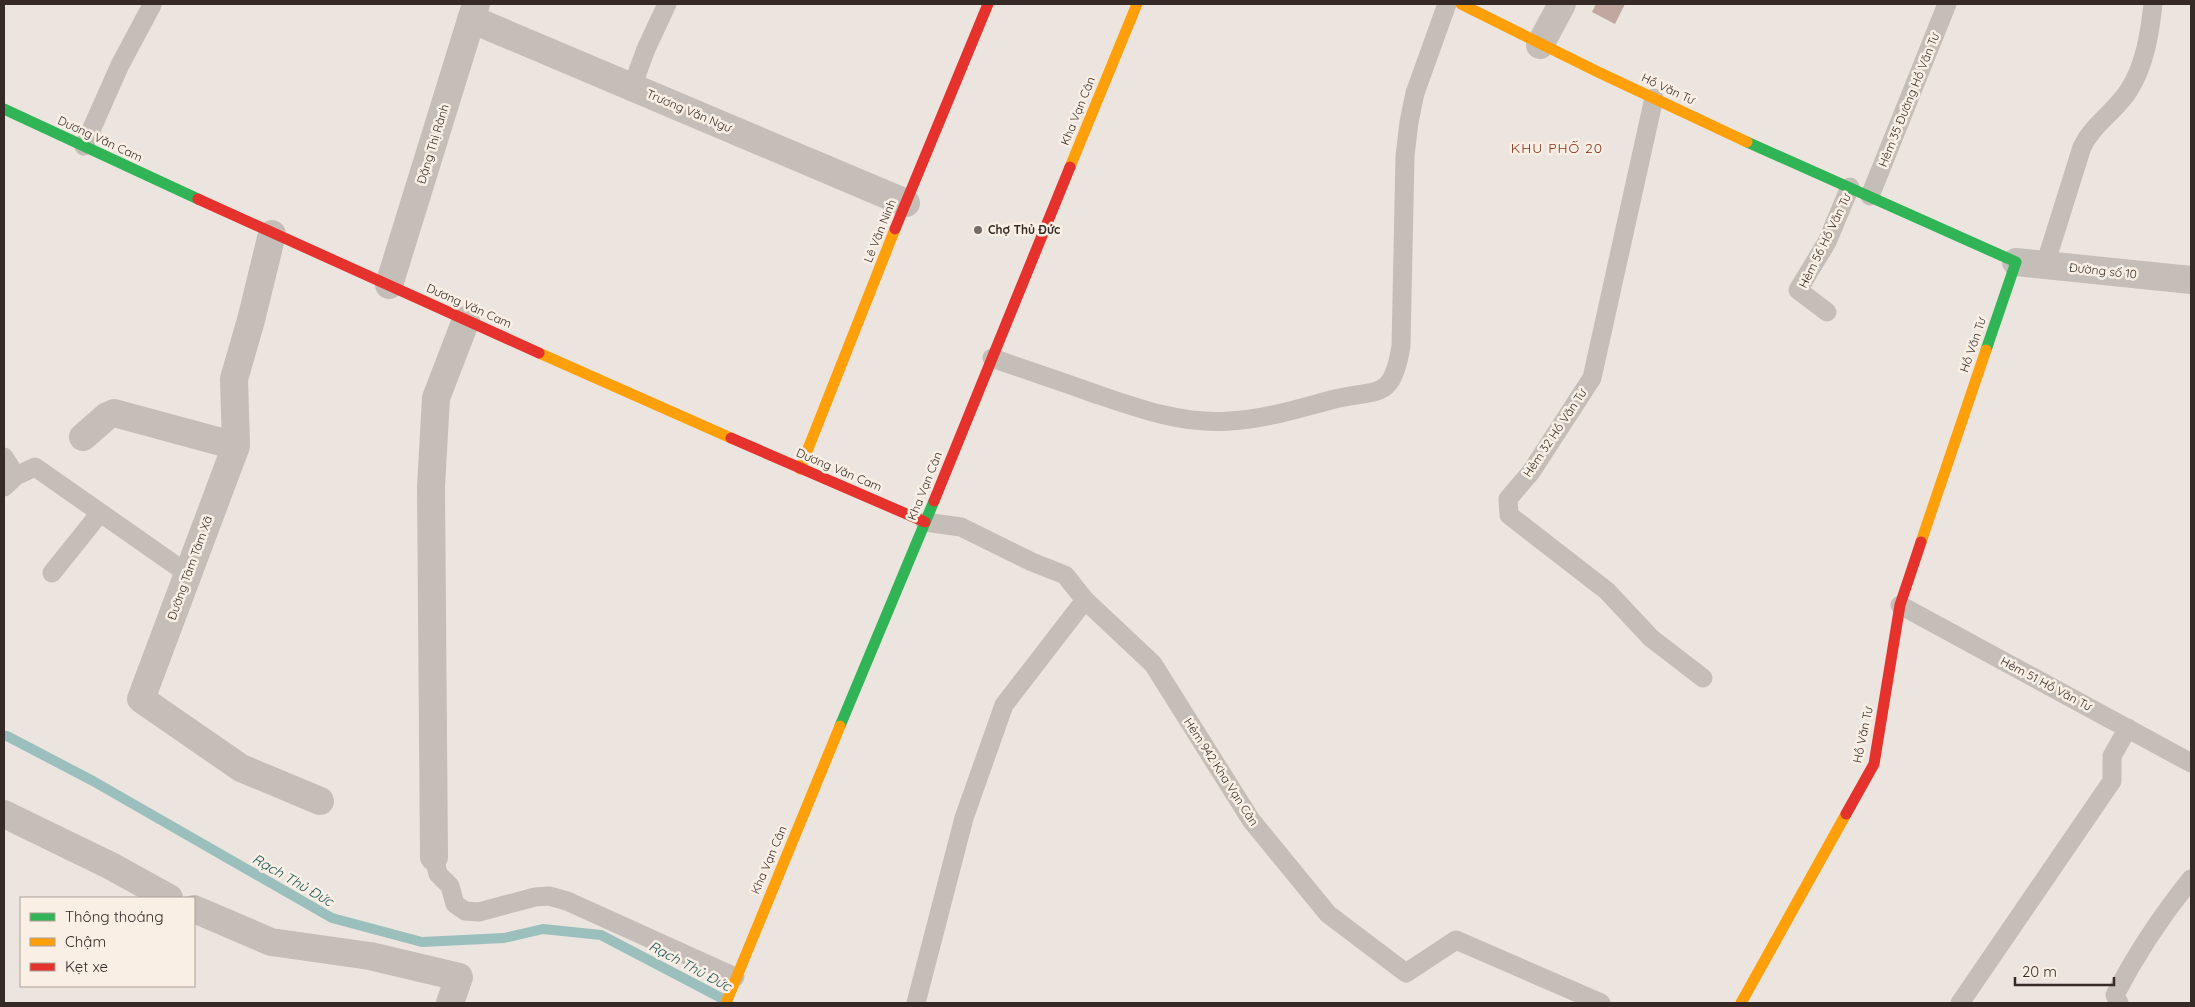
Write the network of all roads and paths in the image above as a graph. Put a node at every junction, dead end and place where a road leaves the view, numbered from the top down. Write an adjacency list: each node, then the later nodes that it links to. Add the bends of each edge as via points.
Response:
1 (667, 4): 12 (lane)
2 (988, 4): 18 (street, Lê Văn Ninh)
3 (1137, 4): 26 (street, Kha Vạn Cân)
4 (1446, 4): 26 (lane, via 1415,93 1409,122 1405,156 1401,346 1398,369 1390,384 1374,393 1229,422 1157,415)
5 (1461, 4): 11 (street, Hồ Văn Tư)
6 (1562, 4): 11 (street)
7 (1947, 4): 17 (lane, Hẻm 35 Đường Hồ Văn Tư)
8 (2153, 4): 21 (lane, via 2140,67 2129,90 2087,136)
9 (152, 5): 15 (lane, via 120,65)
10 (474, 8): 12 (street, Trương Văn Ngư); 23 (street, Đặng Thị Rành)
11 (1540, 45): 13 (street, Hồ Văn Tư)
12 (632, 87): 18 (street, Trương Văn Ngư)
13 (1654, 98): 16 (street, Hồ Văn Tư); 38 (lane, Hẻm 32 Hồ Văn Tư, via 1592,378 1531,472 1508,499 1509,515 1607,592 1652,638)
14 (4, 110): 15 (street, Dương Văn Cam)
15 (84, 146): 19 (street, Dương Văn Cam)
16 (1850, 187): 17 (street, Hồ Văn Tư); 24 (lane, Hẻm 56 Hồ Văn Tư, via 1827,242 1798,290)
17 (1870, 196): 20 (street, Hồ Văn Tư)
18 (906, 203): 30 (street, Lê Văn Ninh)
19 (272, 234): 23 (street, Dương Văn Cam); 28 (street, Đường Tâm Tâm Xã, via 234,379)
20 (2016, 262): 21 (street, Đường số 10); 37 (street, Hồ Văn Tư)
21 (2045, 265): 22 (street, Đường số 10)
22 (2191, 280)
23 (390, 284): 25 (street, Dương Văn Cam)
24 (1826, 312)
25 (466, 320): 30 (street, Dương Văn Cam); 43 (street, via 436,398 431,487)
26 (992, 358): 33 (street, Kha Vạn Cân)
27 (83, 437): 28 (street, via 106,416 114,414)
28 (236, 446): 35 (street, Đường Tâm Tâm Xã)
29 (4, 457): 31 (lane)
30 (800, 469): 33 (street, Dương Văn Cam)
31 (10, 481): 32 (lane, via 35,467)
32 (100, 513): 34 (lane); 35 (lane)
33 (925, 522): 36 (lane, Hẻm 942 Kha Vạn Cân, via 960,527 1065,575); 47 (street, Kha Vạn Cân)
34 (52, 573)
35 (188, 574): 41 (street, Đường Tâm Tâm Xã, via 142,699 241,768)
36 (1085, 600): 50 (lane, via 1004,705 964,818); 51 (lane, Hẻm 942 Kha Vạn Cân, via 1153,664 1251,820 1328,914 1406,973 1456,940)
37 (1900, 605): 39 (lane, Hẻm 51 Hồ Văn Tư); 52 (street, Hồ Văn Tư, via 1874,764)
38 (1703, 678)
39 (2128, 728): 40 (lane, Hẻm 51 Hồ Văn Tư); 53 (lane, via 2112,756 2112,781)
40 (2191, 763)
41 (320, 801)
42 (4, 814): 45 (street, via 103,862)
43 (434, 857): 47 (lane, via 438,874 450,886 455,904 465,911 479,912 549,896)
44 (2191, 879): 54 (lane, via 2124,977 2116,995)
45 (159, 896)
46 (195, 909): 48 (street, via 271,942 370,956 459,977)
47 (735, 977): 49 (street, Kha Vạn Cân)
48 (450, 1003)
49 (726, 1003)
50 (916, 1003)
51 (1601, 1003)
52 (1742, 1003)
53 (1960, 1003)
54 (2118, 1003)

